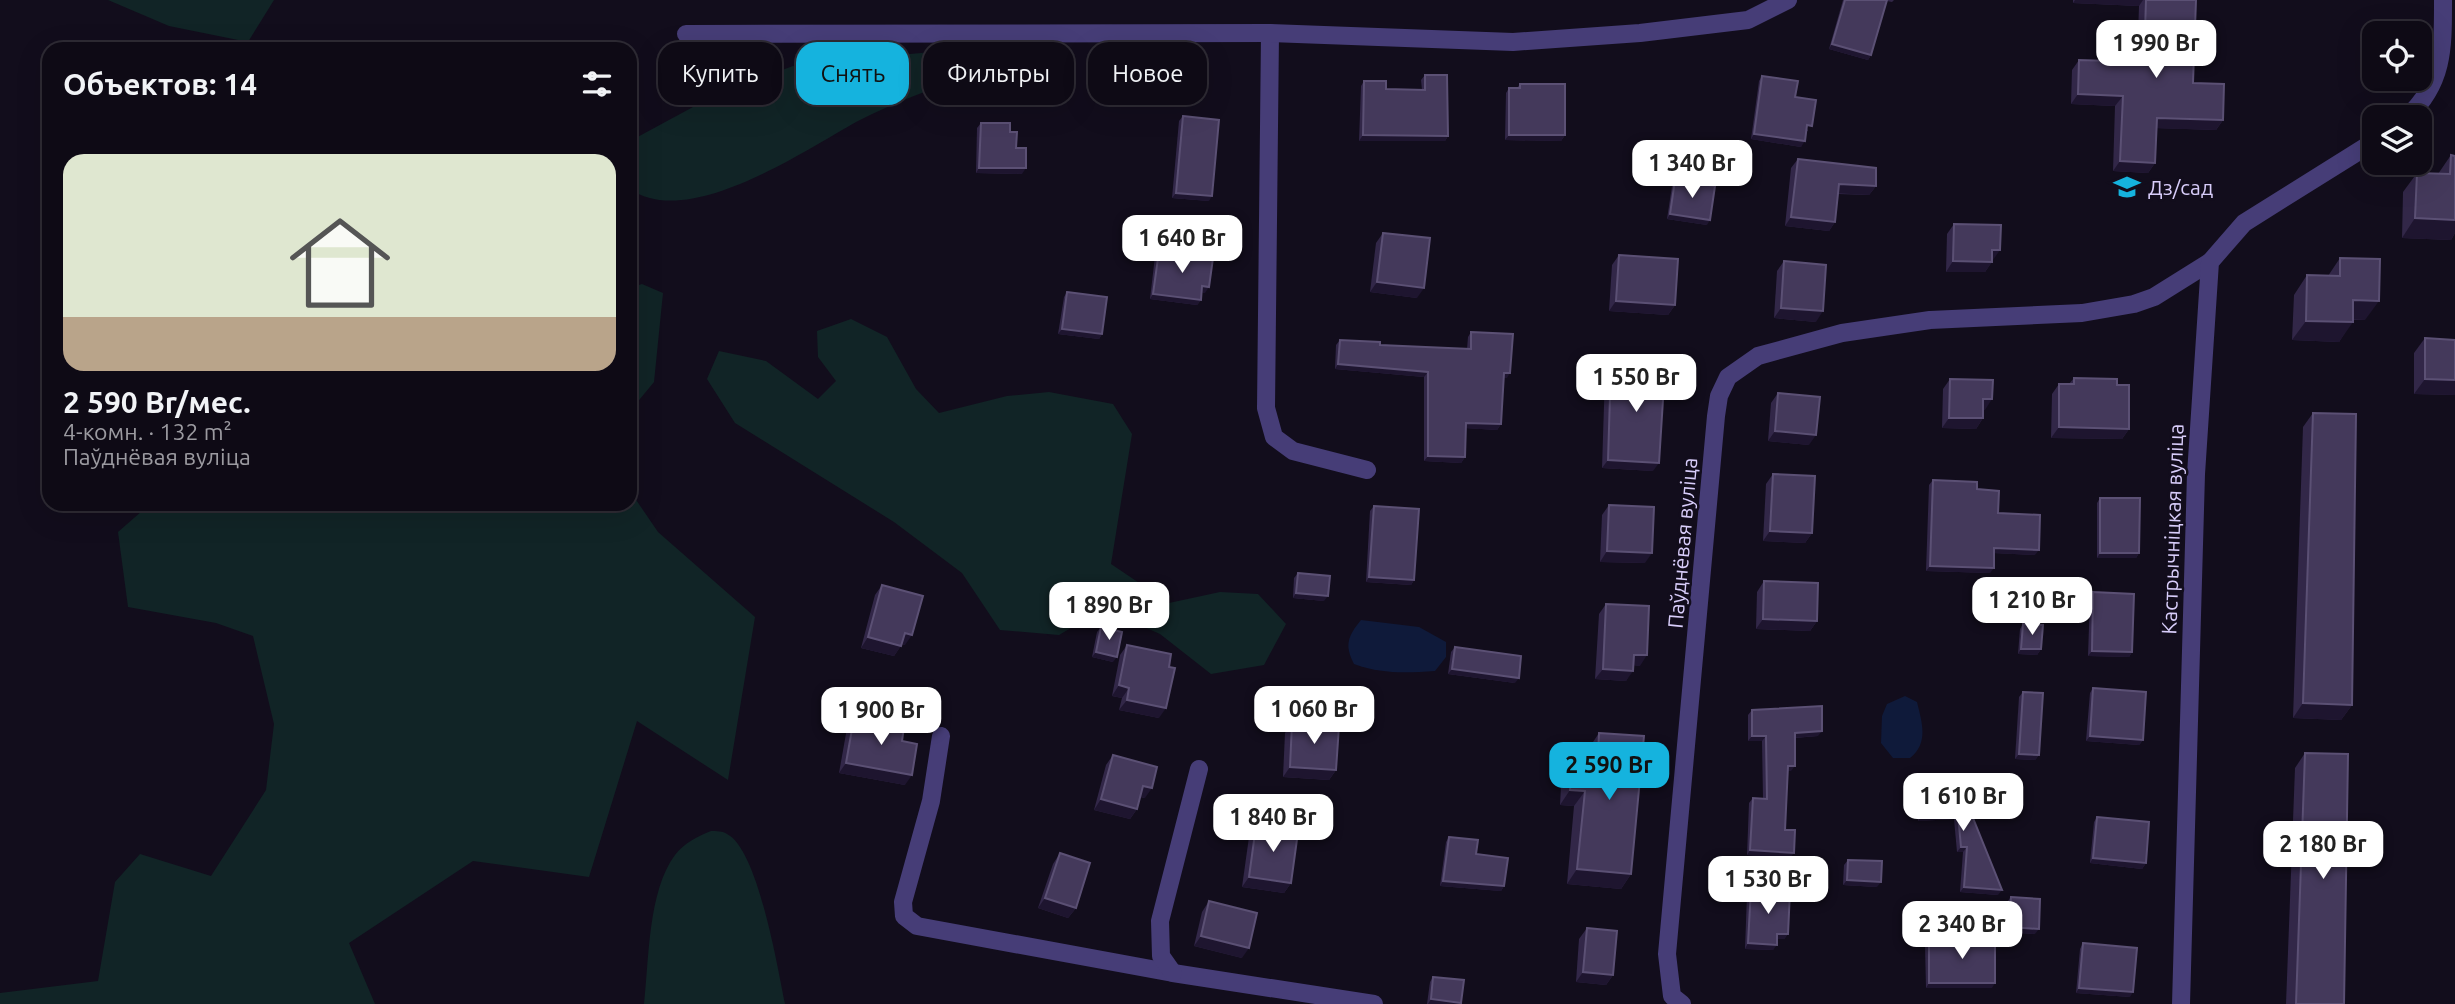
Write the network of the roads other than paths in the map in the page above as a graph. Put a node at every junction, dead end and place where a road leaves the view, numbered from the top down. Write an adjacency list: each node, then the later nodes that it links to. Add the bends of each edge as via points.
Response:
1 (1788, 0): 3 (street, via 1748,20 1513,42)
2 (2443, 0): 5 (street, via 2439,72)
3 (1270, 33): 4 (street); 8 (street, via 1266,408 1274,437 1293,451)
4 (686, 34)
5 (2420, 105)
6 (2362, 149): 7 (street, via 2244,223)
7 (2210, 262): 13 (street, Паўднёвая вуліца, via 2154,297 2134,304 2082,313 1930,320 1842,333 1758,356 1728,377 1716,416 1667,954 1672,996); 14 (street, Кастрычніцкая вуліца, via 2196,474)
8 (1367, 470)
9 (941, 736): 11 (street, via 931,801 903,902 904,916 916,926)
10 (1199, 769): 11 (street, via 1160,921 1161,956)
11 (1173, 973): 12 (street)
12 (1374, 1004)
13 (1682, 1004)
14 (2181, 1004)

